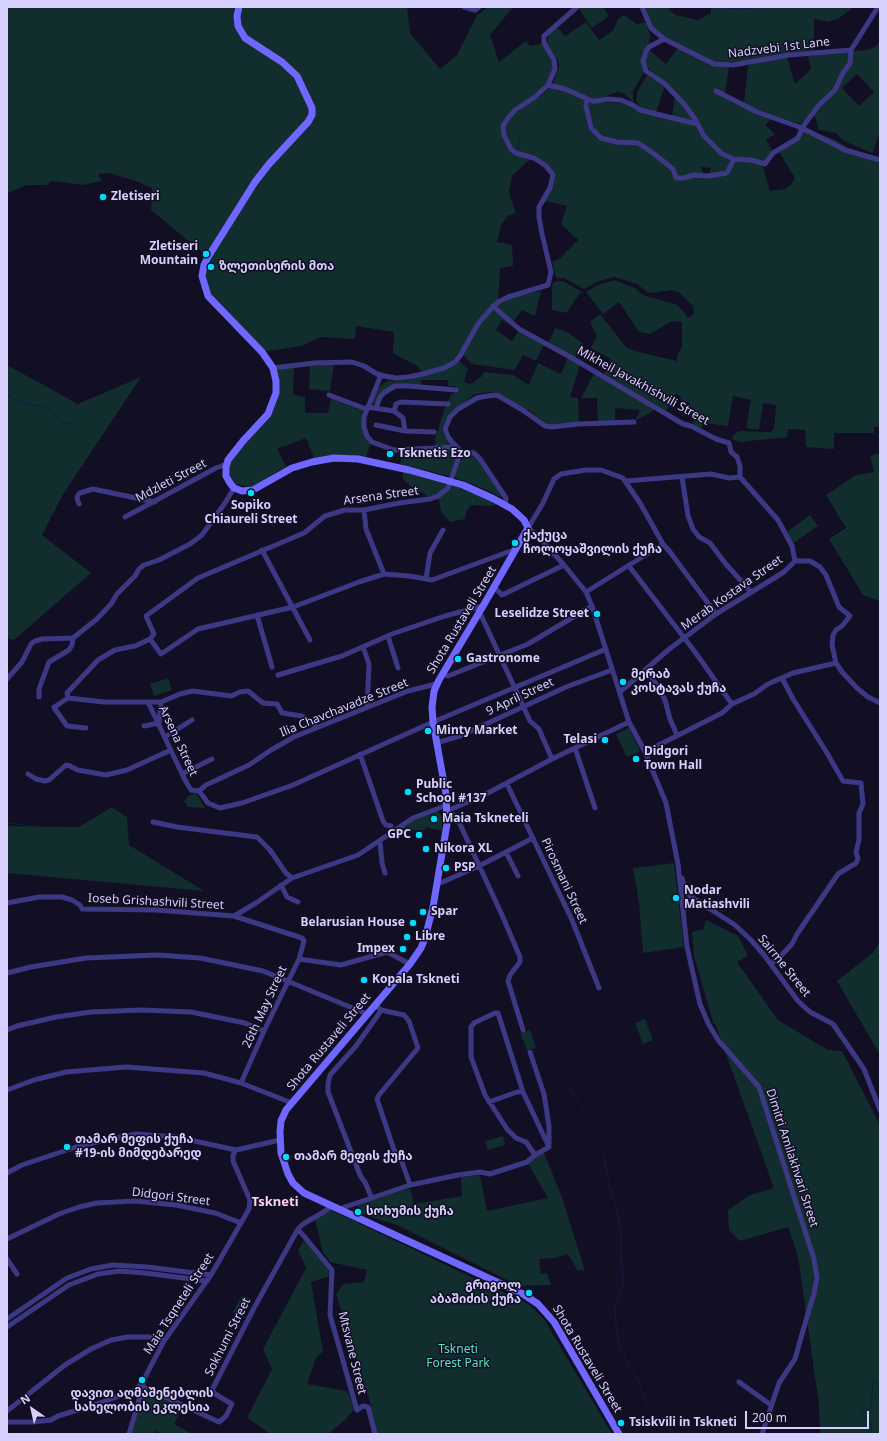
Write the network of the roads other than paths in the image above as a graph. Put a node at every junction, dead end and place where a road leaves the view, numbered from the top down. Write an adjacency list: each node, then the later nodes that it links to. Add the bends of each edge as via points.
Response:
1 (239, 7): 17 (main road, via 238,26 245,38 282,62 297,76 312,108 308,122 255,182 208,257 202,276 208,296 262,352)
2 (464, 7): 3 (street, via 475,10)
3 (479, 7)
4 (577, 7): 9 (street, via 544,36 544,43 554,60 555,69)
5 (642, 7): 7 (street, Nadzvebi 1st Lane, via 651,28)
6 (878, 7): 8 (street)
7 (664, 39): 8 (street, Nadzvebi 1st Lane, via 714,64 733,65 790,55); 12 (street, via 646,51 644,66 646,71 664,83 684,104)
8 (851, 50): 13 (street, via 850,63 837,87 818,106)
9 (548, 85): 11 (street); 16 (street, via 515,110 504,126 504,135 511,148 534,158 546,166 553,175 550,188 539,207 551,272 550,280 548,285 508,297)
10 (716, 91): 13 (street, via 757,112)
11 (587, 98): 12 (street, via 597,101 621,100 640,110); 14 (street, via 586,106 591,128 601,138 638,143 673,169 676,178 727,172)
12 (698, 124): 14 (street, via 704,136 722,154)
13 (802, 128): 14 (street, via 798,138 773,153 765,164); 15 (street, via 845,150)
14 (734, 159)
15 (880, 160)
16 (493, 306): 18 (street, via 478,324 455,362 444,368 408,378); 33 (street, Mikheil Javakhishvili Street, via 519,329 683,424 729,443 731,452 737,457 740,466)
17 (273, 368): 18 (street, via 352,362); 31 (main road, via 276,392 268,414 233,453)
18 (381, 375): 22 (street)
19 (456, 390): 23 (street, via 395,386 380,397)
20 (329, 395): 22 (street)
21 (448, 404): 24 (street, via 401,402 396,404)
22 (367, 408): 23 (street); 29 (street, via 364,417 367,436 381,446 394,450)
23 (376, 408): 24 (street)
24 (394, 411): 27 (street, via 403,418)
25 (634, 422): 29 (street, via 545,426 503,398 497,395 487,396 477,398 450,417 445,432)
26 (376, 425): 27 (street)
27 (405, 431): 28 (street)
28 (434, 432)
29 (456, 447): 30 (street)
30 (460, 451): 34 (street); 39 (street, via 474,453 480,459 506,498)
31 (227, 464): 36 (main road, via 226,476); 37 (street, Mdzleti Street)
32 (682, 477): 33 (street, via 711,474 729,478); 35 (street); 54 (street, via 688,516 694,529 699,537 710,543)
33 (740, 477): 47 (street, via 778,520 792,546)
34 (451, 480): 36 (main road, via 358,459 334,458 292,468 253,490 242,491); 39 (main road); 40 (street, Arsena Street, via 448,488 434,498)
35 (626, 481): 42 (street, via 601,470 561,474 554,479); 44 (street)
36 (234, 488): 61 (street, via 202,535 178,551 144,565 97,619)
37 (155, 502): 38 (street, via 93,489 78,495); 41 (street, Mdzleti Street)
38 (79, 504)
39 (505, 504): 42 (main road, via 520,516)
40 (364, 510): 46 (street, Arsena Street, via 345,510 325,516 304,533); 50 (street, via 366,529)
41 (125, 517)
42 (528, 528): 45 (main road, Shota Rustaveli Street); 48 (street, Dimitri Amilakhvari Street)
43 (443, 530): 51 (street, via 430,553)
44 (663, 544): 49 (street); 58 (street)
45 (516, 549): 51 (street, via 432,580); 52 (main road, Shota Rustaveli Street)
46 (262, 550): 56 (street); 63 (street, Arsena Street, via 198,578 146,616 154,634)
47 (795, 560): 54 (street, Merab Kostava Street, via 784,572); 68 (street, Merab Kostava Street, via 810,561 820,567 828,579 839,607 850,616 833,635)
48 (564, 565): 52 (street, via 502,595); 53 (street, Dimitri Amilakhvari Street)
49 (629, 566): 53 (street); 62 (street)
50 (384, 574): 51 (street); 56 (street)
51 (426, 579)
52 (494, 587): 57 (main road, Shota Rustaveli Street)
53 (586, 592): 55 (street, Dimitri Amilakhvari Street)
54 (751, 592): 58 (street, Merab Kostava Street)
55 (592, 606): 66 (street, Dimitri Amilakhvari Street); 67 (street, via 528,644)
56 (293, 607): 59 (street); 64 (street)
57 (481, 610): 60 (street, via 445,616); 67 (street); 73 (main road, Shota Rustaveli Street)
58 (716, 614): 62 (street, Merab Kostava Street)
59 (257, 615): 63 (street, via 198,629 161,654); 69 (street)
60 (390, 635): 65 (street); 70 (street)
61 (73, 638): 76 (street, via 35,641); 80 (street, via 69,650 49,662 39,689)
62 (684, 638): 72 (street, Merab Kostava Street); 85 (street)
63 (150, 639): 81 (street, via 135,646 115,650 98,660 67,692)
64 (310, 640)
65 (363, 647): 74 (street); 86 (street, via 369,664)
66 (606, 649): 71 (street, Dimitri Amilakhvari Street); 78 (street, Arsena Street)
67 (499, 655): 73 (street, via 448,676); 78 (street)
68 (836, 663): 75 (street); 84 (street, Merab Kostava Street, via 857,688)
69 (272, 667)
70 (398, 668)
71 (612, 670): 79 (street, Dimitri Amilakhvari Street); 87 (street, 9 April Street, via 566,687)
72 (645, 670): 79 (street, Merab Kostava Street); 95 (street, via 665,700)
73 (442, 674): 77 (main road, Shota Rustaveli Street)
74 (278, 675)
75 (782, 678): 85 (street); 127 (street, via 843,781 861,783 863,804 859,813 856,863 838,874 792,944)
76 (7, 679)
77 (436, 684): 86 (street, Ilia Chavchavadze Street, via 408,691); 89 (main road, Shota Rustaveli Street)
78 (515, 686): 87 (street); 89 (street, Arsena Street)
79 (620, 692): 90 (street, Dimitri Amilakhvari Street)
80 (39, 697)
81 (68, 698): 82 (street, Arsena Street, via 104,702); 94 (street, via 54,707 55,709 67,726)
82 (148, 702): 83 (street); 91 (street, Arsena Street)
83 (161, 702): 91 (street); 93 (street, via 193,691 230,696 248,691 263,703 277,704 282,713 302,716)
84 (880, 703)
85 (732, 704): 95 (street, via 722,713)
86 (367, 707): 93 (street, Ilia Chavchavadze Street)
87 (524, 707): 97 (street, 9 April Street, via 460,736); 102 (street)
88 (192, 720): 96 (street)
89 (433, 722): 97 (main road, Shota Rustaveli Street); 101 (street, Arsena Street)
90 (629, 722): 98 (street, Ioseb Grishashvili Street); 100 (street, Dimitri Amilakhvari Street)
91 (159, 723): 92 (street); 96 (street, Arsena Street)
92 (144, 726)
93 (317, 727): 107 (street, Ilia Chavchavadze Street, via 294,737 249,765 206,785)
94 (86, 728)
95 (677, 735): 100 (street, via 670,741)
96 (165, 737): 99 (street, Arsena Street)
97 (436, 743): 109 (main road, Shota Rustaveli Street)
98 (575, 748): 102 (street, Ioseb Grishashvili Street); 108 (street)
99 (171, 750): 104 (street, via 126,770 106,775 70,766 66,766 45,781); 105 (street, Arsena Street)
100 (645, 752): 115 (street, Dimitri Amilakhvari Street, via 666,802)
101 (360, 754): 107 (street, Arsena Street, via 293,785 234,806 212,806); 111 (street, via 383,821 386,825)
102 (552, 759): 106 (street, Ioseb Grishashvili Street)
103 (212, 760): 105 (street)
104 (28, 774)
105 (182, 774): 107 (street, Arsena Street, via 190,790)
106 (507, 784): 109 (street, Ioseb Grishashvili Street); 112 (street, Pirosmani Street)
107 (199, 791)
108 (596, 808)
109 (448, 809): 113 (street, Ioseb Grishashvili Street, via 413,818); 116 (street, via 456,817); 120 (main road, Shota Rustaveli Street)
110 (153, 822): 119 (street, via 258,837 286,874)
111 (392, 826)
112 (533, 838): 114 (street); 130 (street, Pirosmani Street, via 572,920)
113 (380, 842): 117 (street); 119 (street, Ioseb Grishashvili Street, via 358,855)
114 (506, 852): 116 (street); 118 (street)
115 (678, 864): 127 (street, Sairme Street, via 687,894 735,925); 169 (street, Dimitri Amilakhvari Street, via 687,947 700,1004 718,1040 759,1087 814,1259 817,1278 795,1358 779,1383)
116 (479, 866): 120 (street); 135 (street, via 520,957 520,962 508,981)
117 (385, 873)
118 (518, 876)
119 (292, 878): 121 (street, Ioseb Grishashvili Street)
120 (438, 884): 126 (main road, Shota Rustaveli Street, via 425,938)
121 (281, 886): 122 (street, via 287,897); 124 (street, Ioseb Grishashvili Street)
122 (298, 902)
123 (7, 903): 124 (street, Ioseb Grishashvili Street, via 39,897 62,898 72,900 82,909 156,910)
124 (234, 916): 125 (street, via 302,938 304,941)
125 (299, 959): 126 (street, 26th May Street, via 341,965 387,952); 129 (street, 26th May Street)
126 (410, 964): 131 (main road, Shota Rustaveli Street)
127 (771, 964): 143 (street, Sairme Street, via 798,1001 810,1012 833,1024 864,1069)
128 (7, 973): 129 (street, via 86,958 157,955 200,958 264,971)
129 (288, 982): 133 (street); 136 (street, 26th May Street)
130 (599, 988)
131 (375, 1005): 132 (street); 133 (main road, Shota Rustaveli Street)
132 (381, 1010): 149 (street, via 404,1015 409,1020 418,1048 377,1099 394,1150 401,1160); 150 (street, via 356,1046 330,1075 328,1084 328,1092 357,1169)
133 (367, 1014): 142 (main road, Shota Rustaveli Street)
134 (7, 1030): 136 (street, via 56,1017 91,1012 141,1010 191,1012 245,1023)
135 (523, 1030)
136 (264, 1031): 138 (street, 26th May Street)
137 (530, 1052): 145 (street, via 544,1094)
138 (241, 1083): 139 (street, via 204,1073 126,1067 66,1072); 142 (street)
139 (7, 1090)
140 (523, 1092): 141 (street); 141 (street, via 498,1013 487,1016 471,1027 471,1057); 145 (street)
141 (489, 1102): 147 (street, via 507,1129 516,1138 526,1142)
142 (292, 1103): 144 (main road, Shota Rustaveli Street, via 281,1121)
143 (880, 1110)
144 (280, 1140): 146 (street); 151 (main road, Shota Rustaveli Street, via 281,1153 293,1183 304,1193)
145 (550, 1147): 147 (street, Sokhumi Street)
146 (236, 1150): 148 (street, via 176,1137 136,1134 76,1147 22,1165); 152 (street, Maia Tsqneteli Street, via 233,1161 250,1200 249,1209)
147 (535, 1155): 149 (street, Sokhumi Street, via 527,1162 490,1174 480,1172 458,1175)
148 (7, 1173)
149 (410, 1185): 150 (street, Sokhumi Street)
150 (371, 1197): 151 (street, Sokhumi Street)
151 (335, 1207): 153 (street, Sokhumi Street); 174 (main road, Shota Rustaveli Street, via 523,1294 538,1304 554,1322)
152 (241, 1223): 154 (street, Didgori Street, via 215,1213 134,1200 79,1207); 159 (street, Maia Tsqneteli Street)
153 (298, 1229): 168 (street, Sokhumi Street, via 212,1390 214,1394 232,1404 226,1416 219,1422); 173 (street, Mtsvane Street, via 332,1270 330,1315 357,1410 368,1406)
154 (8, 1236)
155 (7, 1259): 157 (street)
156 (164, 1272): 158 (street); 161 (street, via 146,1267 113,1265 91,1269 67,1278); 162 (street, via 120,1271 98,1274)
157 (17, 1274)
158 (179, 1274): 159 (street); 160 (street)
159 (211, 1275): 160 (street, Maia Tsqneteli Street)
160 (207, 1281): 165 (street, Maia Tsqneteli Street)
161 (59, 1284): 162 (street); 163 (street)
162 (62, 1289): 164 (street)
163 (7, 1319)
164 (7, 1327)
165 (164, 1341): 166 (street, Maia Tsqneteli Street); 170 (street, via 149,1337 111,1340 65,1365)
166 (143, 1381): 168 (street); 171 (street, Maia Tsqneteli Street, via 136,1390 51,1420)
167 (739, 1382): 169 (street)
168 (143, 1387): 172 (street)
169 (771, 1405): 175 (street, Dimitri Amilakhvari Street)
170 (7, 1411)
171 (7, 1422)
172 (129, 1434)
173 (375, 1434)
174 (619, 1434)
175 (762, 1434)

